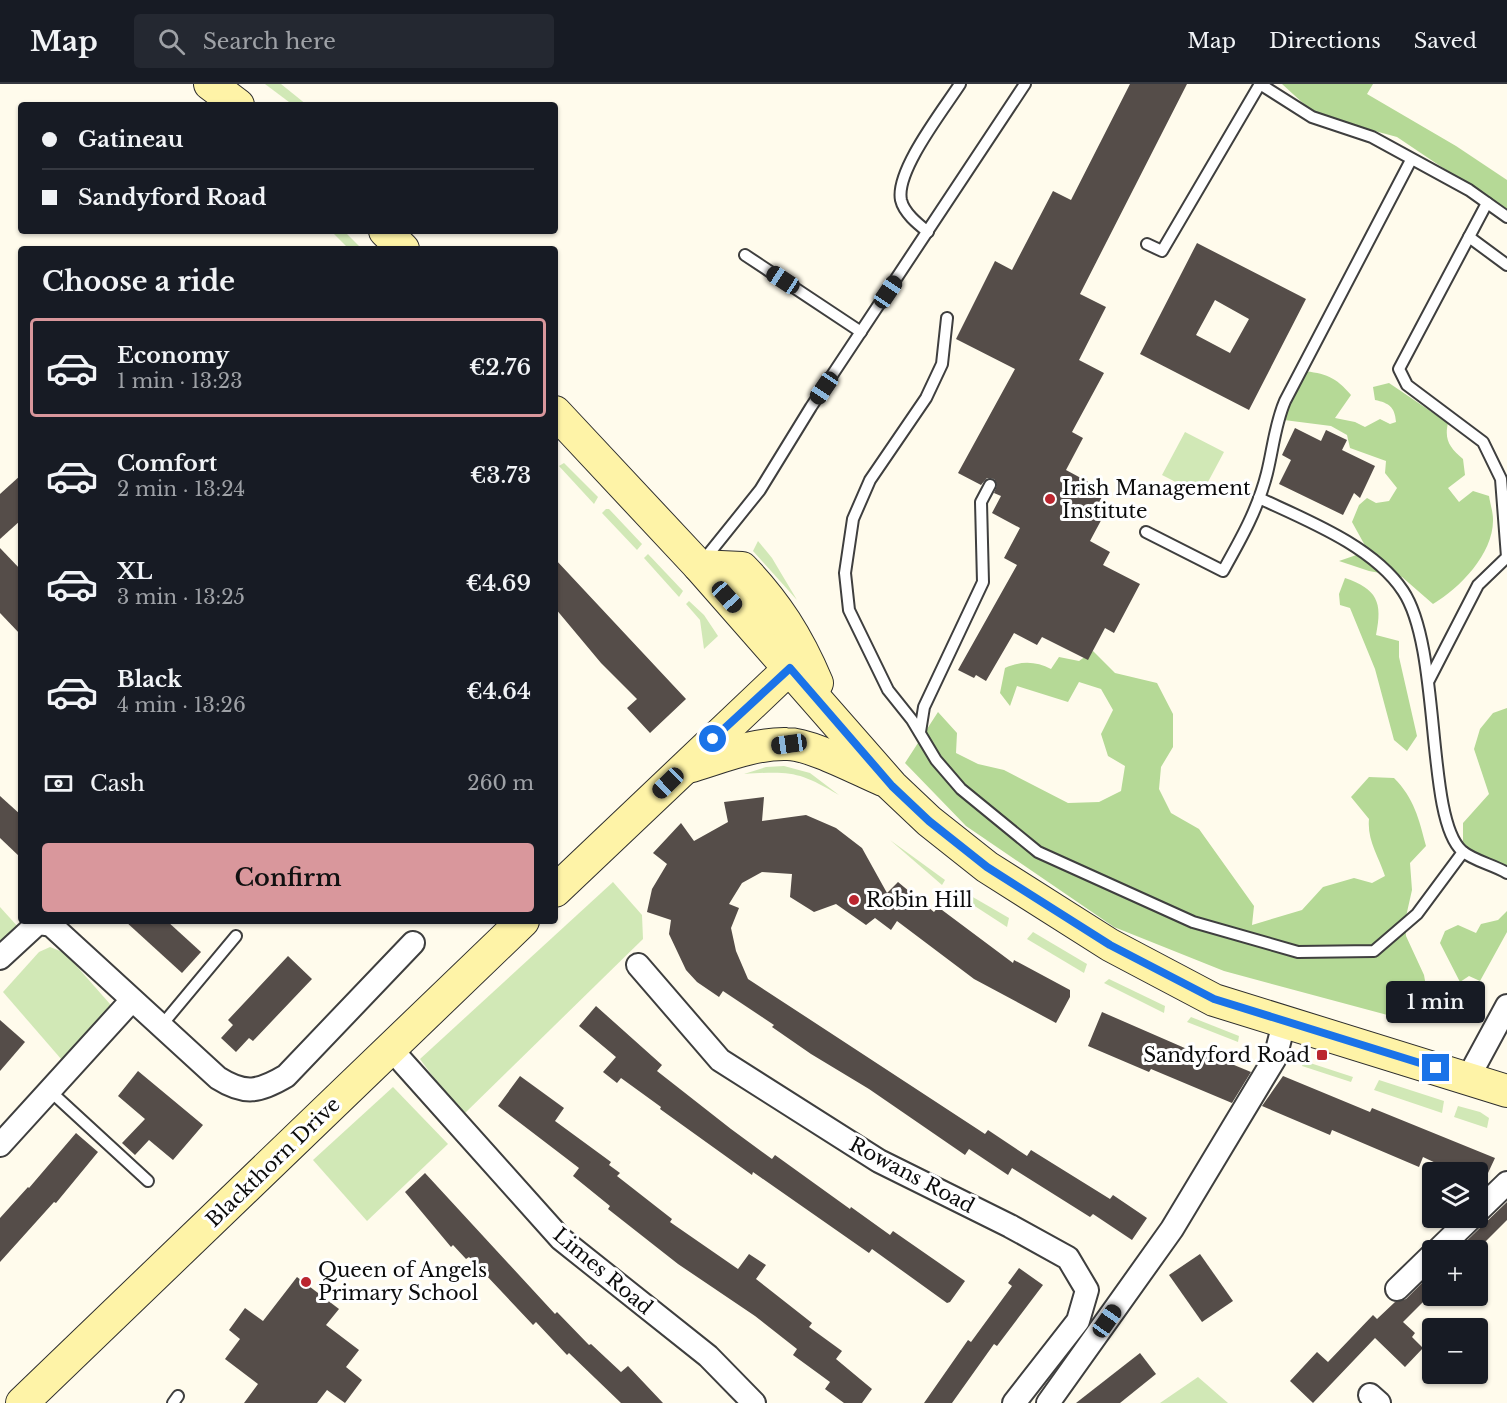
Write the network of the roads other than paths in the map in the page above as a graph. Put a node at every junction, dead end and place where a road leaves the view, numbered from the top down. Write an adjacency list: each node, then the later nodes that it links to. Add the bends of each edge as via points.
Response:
1 (210, 84): 5 (main road)
2 (960, 84): 9 (lane, via 903,178 901,201 911,218)
3 (1025, 84): 9 (lane)
4 (1260, 84): 6 (lane, via 1312,117 1372,137); 11 (lane, via 1162,251)
5 (234, 102)
6 (1411, 160): 7 (lane); 18 (lane, via 1282,409)
7 (1487, 203): 8 (lane); 10 (lane)
8 (1507, 217)
9 (928, 232): 15 (lane)
10 (1469, 237): 13 (lane); 22 (lane, via 1399,369 1407,385 1483,442 1501,479 1507,557 1478,585)
11 (1147, 244)
12 (745, 255): 15 (lane)
13 (1507, 265)
14 (947, 318): 24 (lane, via 942,364 926,398 870,480 853,519 845,573 849,610 860,635 888,690)
15 (861, 332): 20 (lane, via 760,490)
16 (558, 415): 20 (main road)
17 (990, 485): 24 (lane, via 981,502 983,582 924,706)
18 (1259, 498): 19 (lane, via 1255,513 1223,571); 22 (lane, via 1328,531 1376,562 1404,591 1415,619)
19 (1146, 532)
20 (699, 566): 21 (main road); 23 (main road, via 742,568 771,598 806,656)
21 (790, 668): 23 (main road); 25 (main road)
22 (1429, 680): 27 (lane, via 1442,799 1451,837)
23 (831, 715): 26 (main road)
24 (920, 732): 27 (lane, via 936,760 961,789 1038,852 1192,922 1298,952 1374,951 1417,914)
25 (682, 769): 26 (main road, via 747,749 789,744 823,754); 29 (main road)
26 (889, 783): 39 (main road, via 987,867 1110,945 1214,999)
27 (1463, 852): 28 (lane)
28 (1507, 873)
29 (558, 888)
30 (36, 924): 35 (street)
31 (44, 924): 37 (street, via 51,925)
32 (520, 924): 41 (main road, Blackthorn Drive)
33 (236, 936): 40 (lane)
34 (413, 943): 40 (street, via 286,1076 269,1086 233,1088)
35 (0, 958)
36 (638, 965): 55 (street, Rowans Road, via 720,1060 879,1161 1068,1258 1087,1290 1078,1321)
37 (132, 1000): 40 (street); 43 (street)
38 (1507, 1006): 42 (street)
39 (1284, 1023): 42 (main road); 56 (street, via 1275,1058 1172,1229)
40 (161, 1026)
41 (391, 1049): 53 (main road, Blackthorn Drive); 54 (street, Limes Road, via 561,1239 708,1356)
42 (1468, 1078): 44 (main road)
43 (49, 1090): 45 (street); 46 (lane)
44 (1507, 1091)
45 (0, 1145)
46 (148, 1181)
47 (1507, 1183): 48 (street)
48 (1488, 1202)
49 (1461, 1228): 50 (street)
50 (1448, 1240)
51 (1422, 1265): 52 (street)
52 (1397, 1289)
53 (22, 1403)
54 (754, 1403)
55 (1014, 1403)
56 (1048, 1403)

